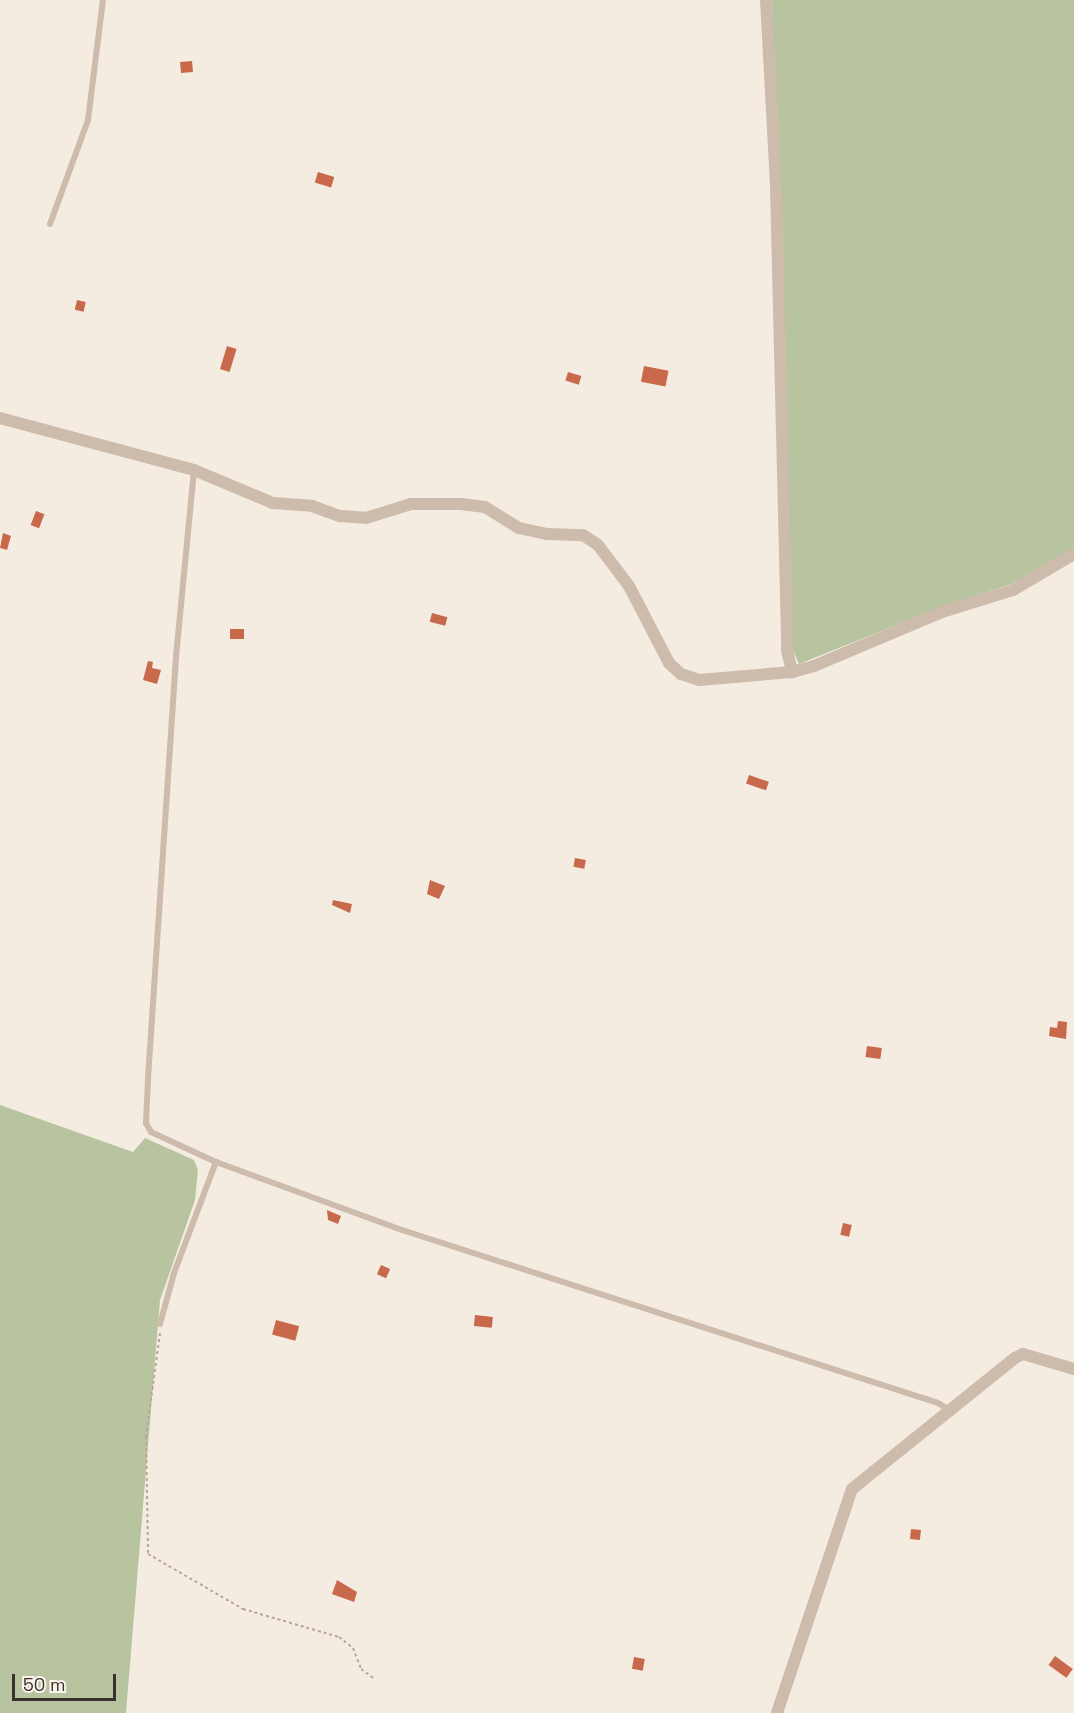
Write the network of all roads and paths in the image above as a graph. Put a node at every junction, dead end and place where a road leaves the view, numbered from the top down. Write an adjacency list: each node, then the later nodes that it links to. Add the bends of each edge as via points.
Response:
1 (103, 0): 3 (lane, via 88,120)
2 (766, 0): 7 (street, via 776,186 787,650)
3 (50, 224)
4 (0, 418): 5 (street)
5 (194, 470): 7 (street, via 273,503 312,506 340,516 366,518 411,504 461,504 485,507 519,528 583,535 598,545 629,586 658,646 681,674 699,680); 8 (lane, via 176,657 146,1123 151,1132)
6 (1074, 554): 7 (street, via 1013,590 942,612)
7 (792, 672)
8 (216, 1162): 9 (lane, via 174,1273); 11 (lane, via 402,1230 938,1403)
9 (160, 1324): 12 (path, via 146,1436 148,1554 243,1609 339,1637 353,1648 361,1669)
10 (1074, 1369): 11 (street, via 1023,1354)
11 (950, 1411): 13 (street, via 848,1495)
12 (375, 1679)
13 (777, 1713)

